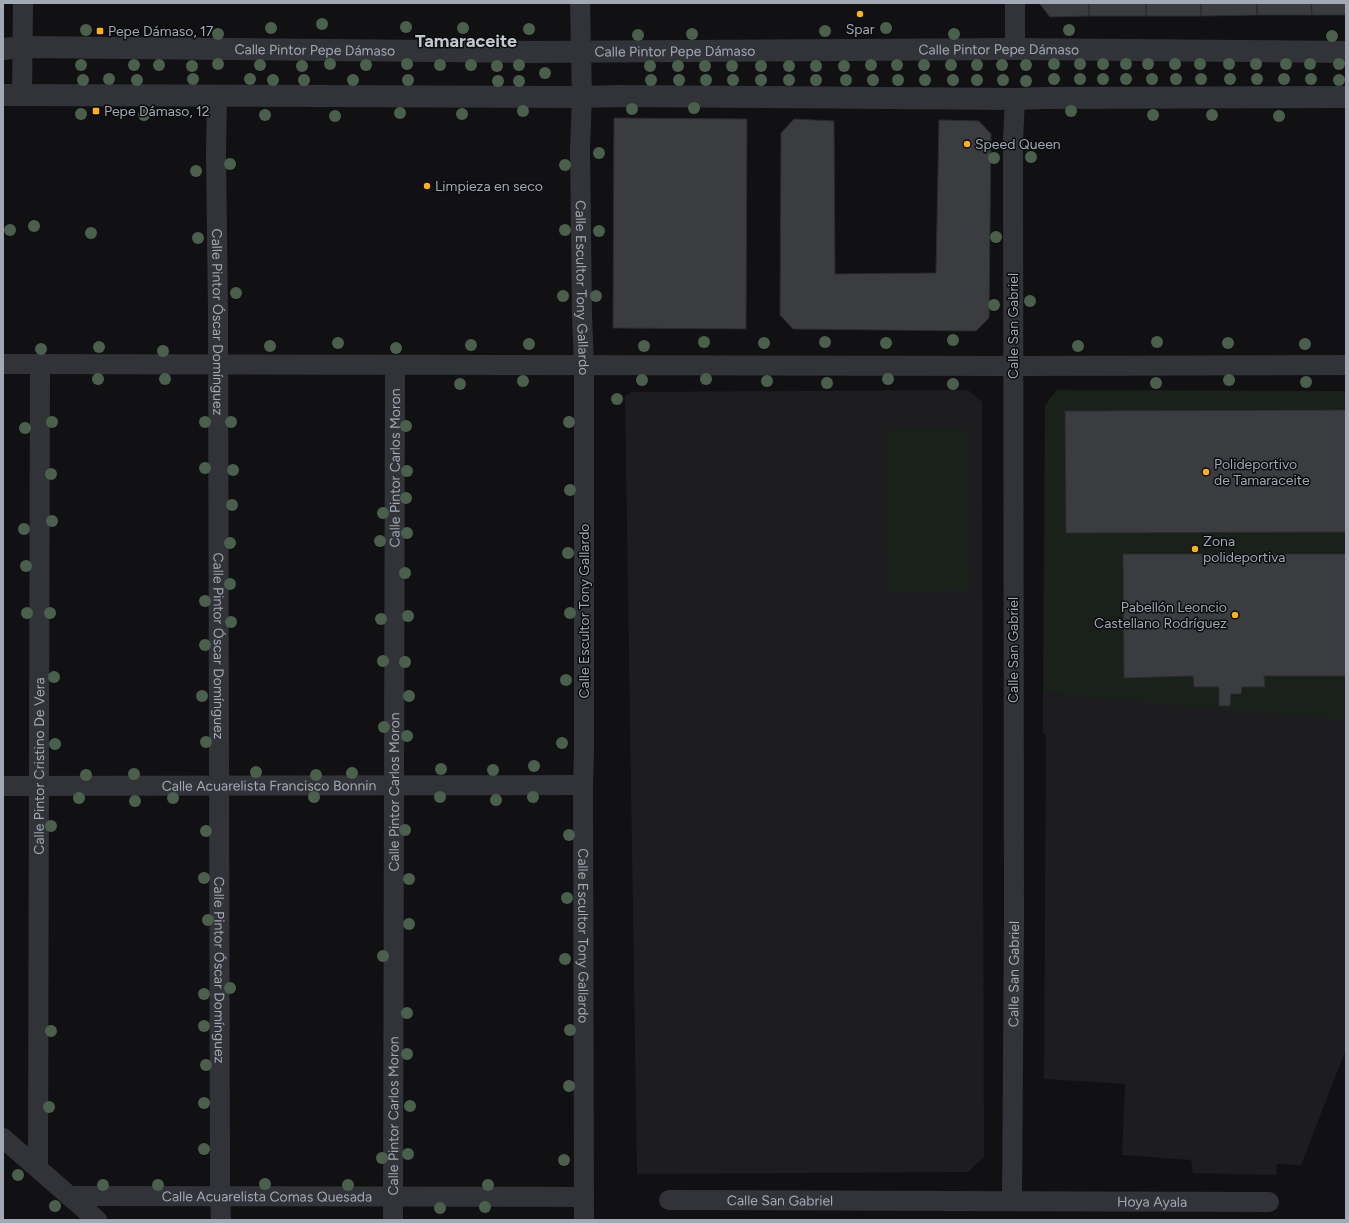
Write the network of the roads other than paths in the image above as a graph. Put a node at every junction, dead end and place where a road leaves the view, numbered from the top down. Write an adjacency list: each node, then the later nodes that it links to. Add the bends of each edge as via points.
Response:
1 (23, 3): 4 (street)
2 (580, 3): 6 (street, Calle Escultor Tony Gallardo)
3 (1015, 3): 5 (street)
4 (13, 48): 6 (street, Calle Pintor Pepe Dámaso); 8 (street)
5 (1015, 49): 6 (street, Calle Pintor Pepe Dámaso); 7 (street, Calle Pintor Pepe Dámaso)
6 (580, 51): 11 (street, Calle Escultor Tony Gallardo)
7 (1346, 52)
8 (13, 95): 9 (street)
9 (217, 96): 11 (street); 15 (street, Calle Pintor Óscar Domínguez)
10 (1346, 97): 12 (street)
11 (582, 98): 12 (street, via 620,96); 17 (street, Calle Escultor Tony Gallardo, via 580,162)
12 (1015, 99): 19 (street, Calle San Gabriel)
13 (3, 364): 14 (street)
14 (40, 364): 15 (street); 24 (street, Calle Pintor Cristino De Vera)
15 (217, 364): 16 (street); 20 (street, Calle Pintor Óscar Domínguez)
16 (394, 364): 17 (street); 21 (street, Calle Pintor Carlos Moron)
17 (584, 365): 19 (street); 22 (street, Calle Escultor Tony Gallardo)
18 (1346, 365): 19 (street)
19 (1013, 366): 32 (street, Calle San Gabriel)
20 (218, 785): 21 (street, Calle Acuarelista Francisco Bonnin); 24 (street, Calle Acuarelista Francisco Bonnin); 28 (street, Calle Pintor Óscar Domínguez)
21 (394, 785): 22 (street, Calle Acuarelista Francisco Bonnin); 29 (street, Calle Pintor Carlos Moron)
22 (583, 785): 30 (street, Calle Escultor Tony Gallardo)
23 (3, 786): 24 (street, Calle Acuarelista Francisco Bonnin)
24 (38, 786): 26 (street, Calle Pintor Cristino De Vera)
25 (3, 1138): 26 (street)
26 (38, 1168): 27 (street)
27 (69, 1196): 28 (street, Calle Acuarelista Comas Quesada); 35 (street)
28 (220, 1196): 29 (street, Calle Acuarelista Comas Quesada); 36 (street, Calle Pintor Óscar Domínguez)
29 (393, 1197): 30 (street, Calle Acuarelista Comas Quesada); 37 (street, Calle Pintor Carlos Moron)
30 (584, 1197): 38 (street, Calle Escultor Tony Gallardo)
31 (669, 1200): 32 (street, Calle San Gabriel)
32 (1012, 1201): 33 (street, Calle San Gabriel)
33 (1036, 1201): 34 (street, Hoya Ayala)
34 (1269, 1202)
35 (97, 1220)
36 (221, 1220)
37 (393, 1220)
38 (584, 1220)

